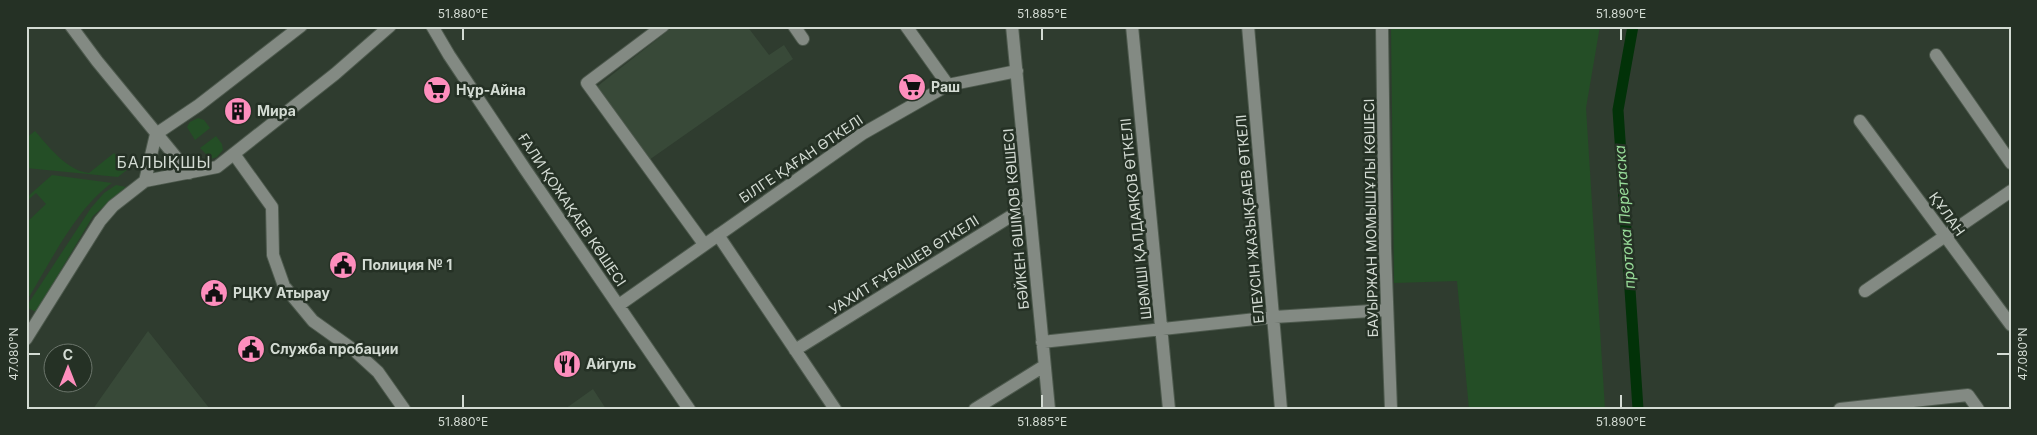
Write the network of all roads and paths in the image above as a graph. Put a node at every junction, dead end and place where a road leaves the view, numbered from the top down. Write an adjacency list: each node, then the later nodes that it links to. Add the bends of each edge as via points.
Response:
1 (71, 26): 17 (street)
2 (301, 26): 17 (street)
3 (390, 26): 18 (street)
4 (432, 26): 28 (street, ҒАЛИ ҚОЖАҚАЕВ КӨШЕСІ)
5 (663, 26): 26 (street, via 587,83)
6 (794, 26): 12 (street)
7 (906, 26): 15 (street)
8 (1012, 26): 14 (street, БӘЙКЕН ӘШІМОВ КӨШЕСІ)
9 (1132, 26): 32 (street, ШӘМШІ ҚАЛДАЯҚОВ ӨТКЕЛІ)
10 (1248, 26): 30 (street, ЕЛЕУСІН ЖАЗЫҚБАЕВ ӨТКЕЛІ)
11 (1382, 26): 29 (street, БАУЫРЖАН МОМЫШҰЛЫ КӨШЕСІ)
12 (803, 39)
13 (1936, 55): 19 (street)
14 (1017, 71): 15 (street, БІЛГЕ ҚАҒАН ӨТКЕЛІ); 23 (street, БӘЙКЕН ӘШІМОВ КӨШЕСІ)
15 (948, 85): 24 (street, БІЛГЕ ҚАҒАН ӨТКЕЛІ, via 862,134)
16 (1860, 121): 25 (street, ҚҰЛАН)
17 (156, 134): 20 (street); 21 (street)
18 (234, 154): 20 (street, via 217,167); 37 (street, via 272,207 273,255 284,286 313,321 378,372)
19 (2011, 163)
20 (189, 173): 21 (street)
21 (145, 181): 33 (street, via 113,206 100,221)
22 (2011, 191): 25 (street)
23 (1029, 205): 34 (street, БӘЙКЕН ӘШІМОВ КӨШЕСІ); 35 (street, УАХИТ ҒҰБАШЕВ ӨТКЕЛІ)
24 (718, 235): 26 (street, БІЛГЕ ҚАҒАН ӨТКЕЛІ); 35 (street)
25 (1946, 237): 27 (street); 31 (street, ҚҰЛАН)
26 (704, 244): 28 (street, БІЛГЕ ҚАҒАН ӨТКЕЛІ)
27 (1865, 291)
28 (619, 305): 38 (street, ҒАЛИ ҚОЖАҚАЕВ КӨШЕСІ)
29 (1387, 310): 30 (street); 44 (street, БАУЫРЖАН МОМЫШҰЛЫ КӨШЕСІ)
30 (1274, 317): 32 (street); 43 (street, ЕЛЕУСІН ЖАЗЫҚБАЕВ ӨТКЕЛІ)
31 (2011, 325)
32 (1162, 330): 34 (street); 42 (street, ШӘМШІ ҚАЛДАЯҚОВ ӨТКЕЛІ)
33 (26, 339)
34 (1042, 342): 36 (street, БӘЙКЕН ӘШІМОВ КӨШЕСІ)
35 (795, 350): 39 (street)
36 (1044, 366): 40 (street); 41 (street, БӘЙКЕН ӘШІМОВ КӨШЕСІ)
37 (404, 409)
38 (689, 409)
39 (835, 409)
40 (975, 409)
41 (1049, 409)
42 (1169, 409)
43 (1281, 409)
44 (1391, 409)
45 (1840, 409): 46 (street, via 1968,395)
46 (1978, 409)

